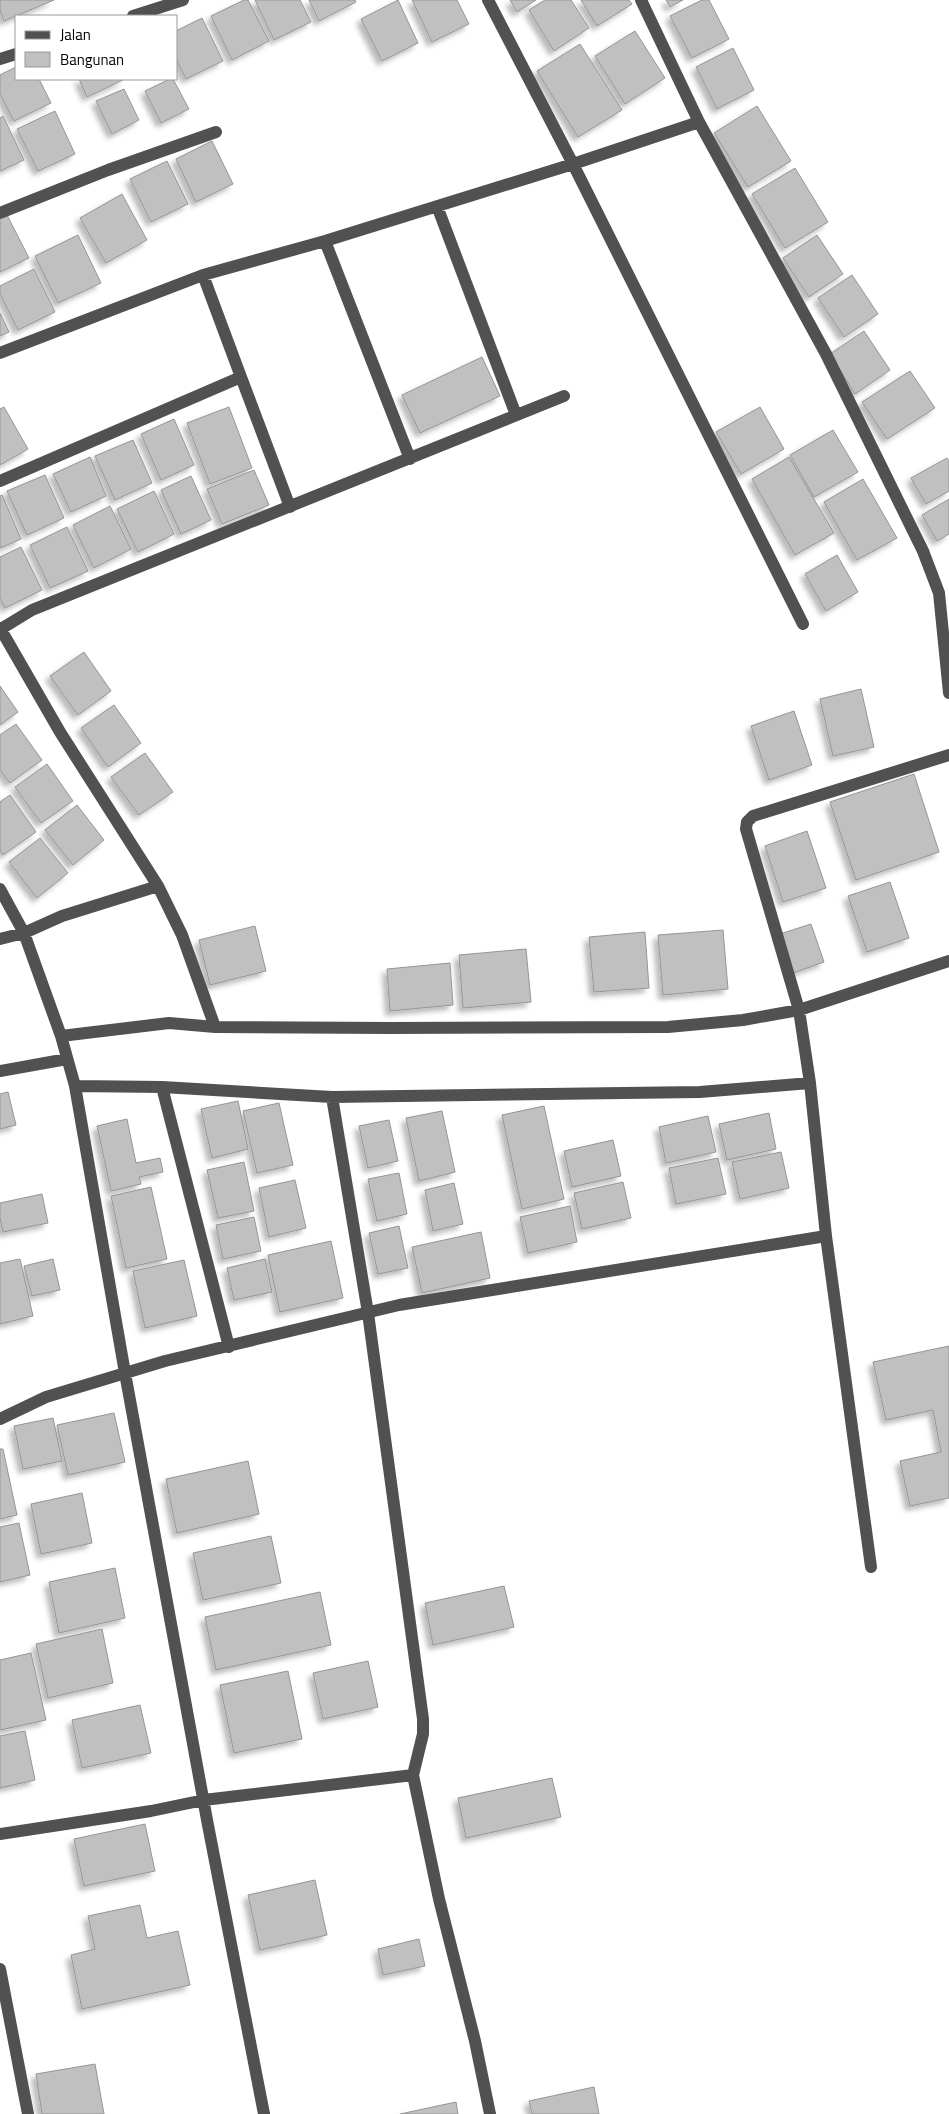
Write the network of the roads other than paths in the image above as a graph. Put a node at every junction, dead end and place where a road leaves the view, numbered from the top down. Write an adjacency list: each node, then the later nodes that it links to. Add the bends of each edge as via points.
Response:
1 (183, 0): 4 (street)
2 (488, 0): 9 (street)
3 (640, 0): 7 (street)
4 (136, 15)
5 (15, 54): 6 (street)
6 (0, 59)
7 (699, 122): 9 (street); 23 (street, via 826,354 927,560 939,593)
8 (216, 132): 11 (street)
9 (573, 164): 10 (street); 21 (street)
10 (437, 206): 12 (street); 17 (street)
11 (0, 213)
12 (325, 241): 13 (street); 18 (street)
13 (203, 274): 14 (street); 15 (street)
14 (0, 353)
15 (242, 376): 19 (street); 20 (street)
16 (564, 396): 17 (street)
17 (516, 415): 18 (street)
18 (410, 459): 20 (street)
19 (0, 481)
20 (290, 507): 22 (street, via 32,610)
21 (803, 624)
22 (0, 629): 25 (street, via 60,732)
23 (949, 693)
24 (949, 755): 30 (street, via 753,816 747,822 746,829)
25 (158, 886): 27 (street, via 62,916); 31 (street, via 182,935)
26 (0, 889): 27 (street)
27 (24, 933): 28 (street); 32 (street)
28 (0, 939)
29 (949, 961): 30 (street)
30 (799, 1010): 31 (street, via 743,1020 668,1027); 35 (street)
31 (215, 1027): 32 (street, via 169,1023)
32 (61, 1036): 33 (street)
33 (67, 1059): 34 (street); 36 (street)
34 (0, 1071)
35 (810, 1083): 38 (street, via 700,1092); 39 (street)
36 (75, 1086): 37 (street); 42 (street)
37 (162, 1087): 38 (street); 41 (street)
38 (332, 1097): 40 (street)
39 (826, 1236): 40 (street); 44 (street)
40 (368, 1313): 41 (street); 45 (street, via 423,1718 424,1734)
41 (229, 1347): 42 (street, via 165,1360)
42 (125, 1373): 43 (street, via 46,1397); 46 (street)
43 (0, 1419)
44 (871, 1567)
45 (413, 1775): 46 (street); 51 (street)
46 (204, 1800): 47 (street); 50 (street)
47 (0, 1834)
48 (0, 1969): 49 (street)
49 (28, 2114)
50 (264, 2114)
51 (490, 2114)

